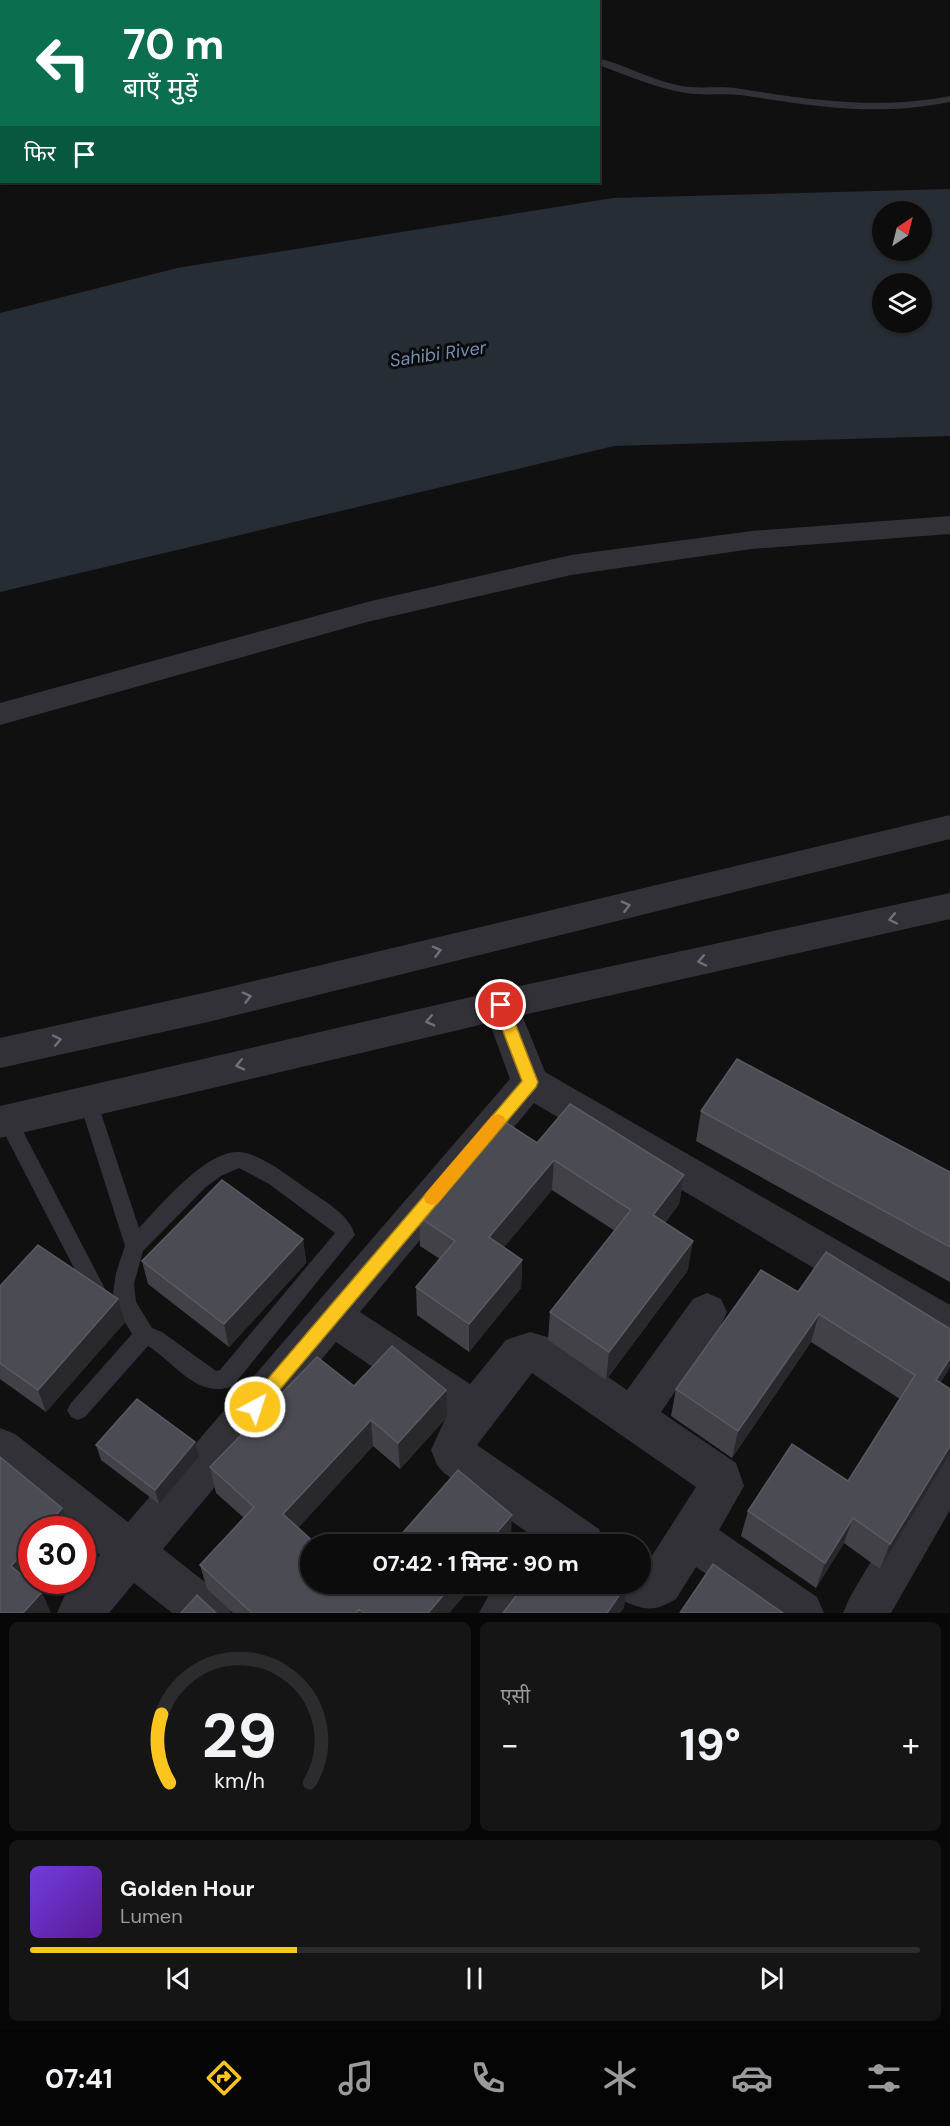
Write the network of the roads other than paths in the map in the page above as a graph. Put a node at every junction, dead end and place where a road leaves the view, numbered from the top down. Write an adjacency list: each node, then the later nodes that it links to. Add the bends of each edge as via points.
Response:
1 (600, 63): 2 (lane, via 688,90 727,90 854,108 899,108)
2 (950, 99)
3 (950, 525): 4 (street, via 752,540 571,565 367,612)
4 (0, 714)
5 (950, 827): 8 (street, one-way to 5, via 219,1004)
6 (950, 906): 7 (street, one-way to 7)
7 (501, 1005): 9 (street); 10 (street, one-way to 10)
8 (0, 1053)
9 (530, 1082): 15 (street); 16 (street)
10 (88, 1101): 11 (street); 12 (lane)
11 (4, 1121): 13 (lane)
12 (135, 1246): 17 (lane, via 122,1290 128,1312); 17 (lane, via 210,1171 241,1160 258,1167 343,1227 345,1235 226,1379 207,1379)
13 (95, 1289)
14 (707, 1312): 20 (street)
15 (332, 1316): 19 (street); 25 (street)
16 (950, 1327)
17 (145, 1336): 18 (lane)
18 (78, 1410)
19 (475, 1412): 20 (street, via 521,1353 530,1351); 23 (street, via 452,1450)
20 (633, 1417): 24 (street, via 721,1478 722,1486)
21 (0, 1449): 25 (street)
22 (950, 1467): 32 (street)
23 (556, 1534)
24 (690, 1536): 26 (street, via 660,1583); 31 (street)
25 (131, 1552): 28 (street); 29 (street)
26 (651, 1587)
27 (515, 1594): 30 (street)
28 (80, 1613)
29 (208, 1613)
30 (502, 1613)
31 (801, 1613)
32 (866, 1613)

